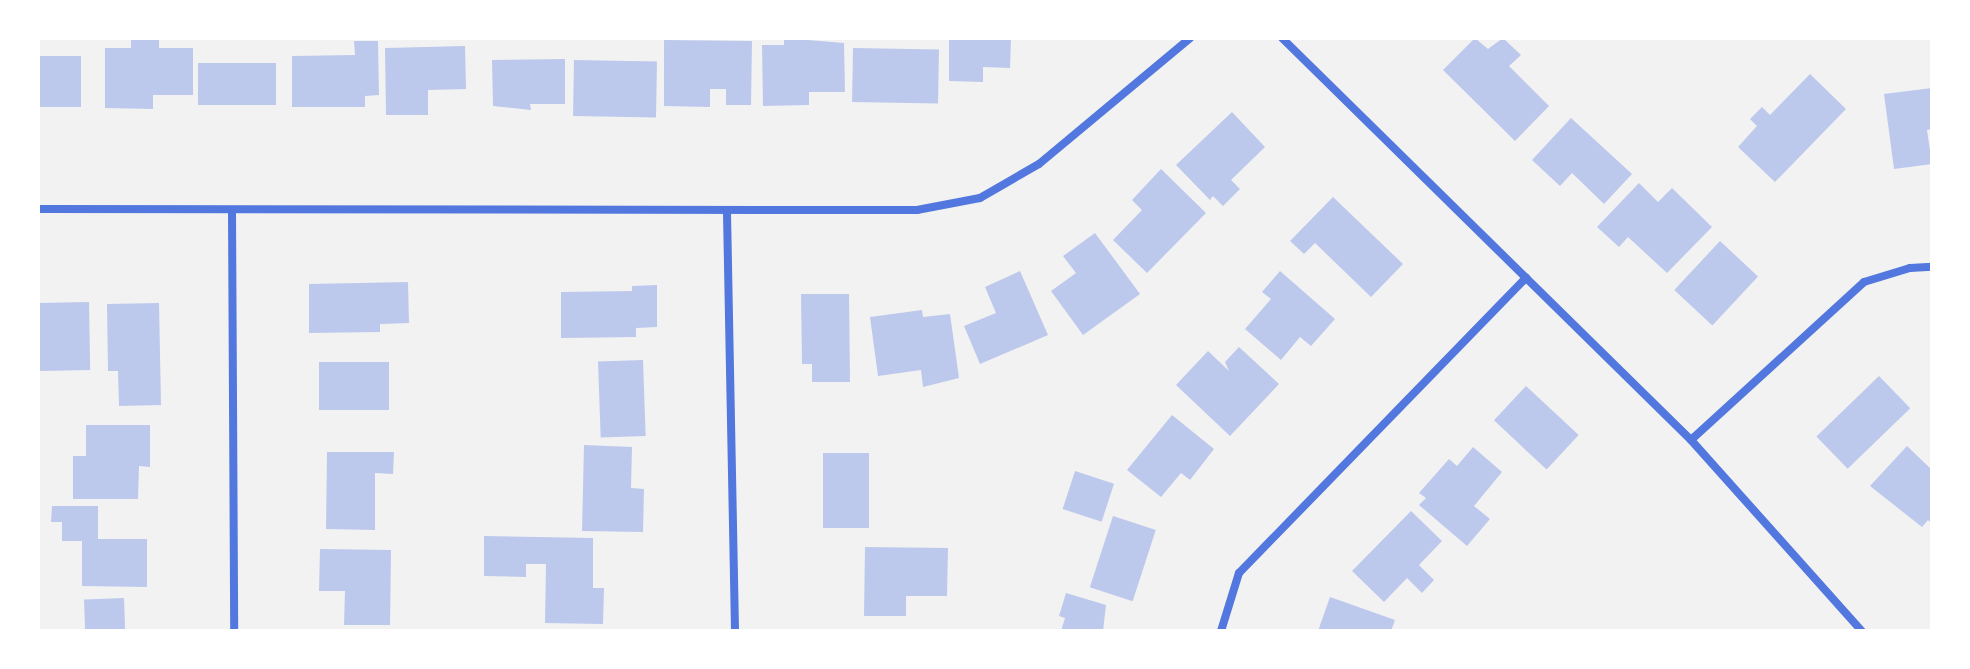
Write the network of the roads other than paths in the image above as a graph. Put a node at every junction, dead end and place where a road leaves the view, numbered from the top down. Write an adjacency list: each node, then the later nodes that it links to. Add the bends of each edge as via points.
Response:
1 (1190, 38): 5 (street, via 1039,164 980,198 917,210)
2 (1282, 38): 7 (street)
3 (38, 209): 4 (street)
4 (232, 210): 5 (street); 9 (street)
5 (727, 213): 10 (street)
6 (1932, 267): 8 (street, via 1864,282)
7 (1526, 278): 8 (street); 11 (street, via 1239,573)
8 (1691, 440): 12 (street)
9 (234, 631)
10 (735, 631)
11 (1221, 631)
12 (1862, 631)

